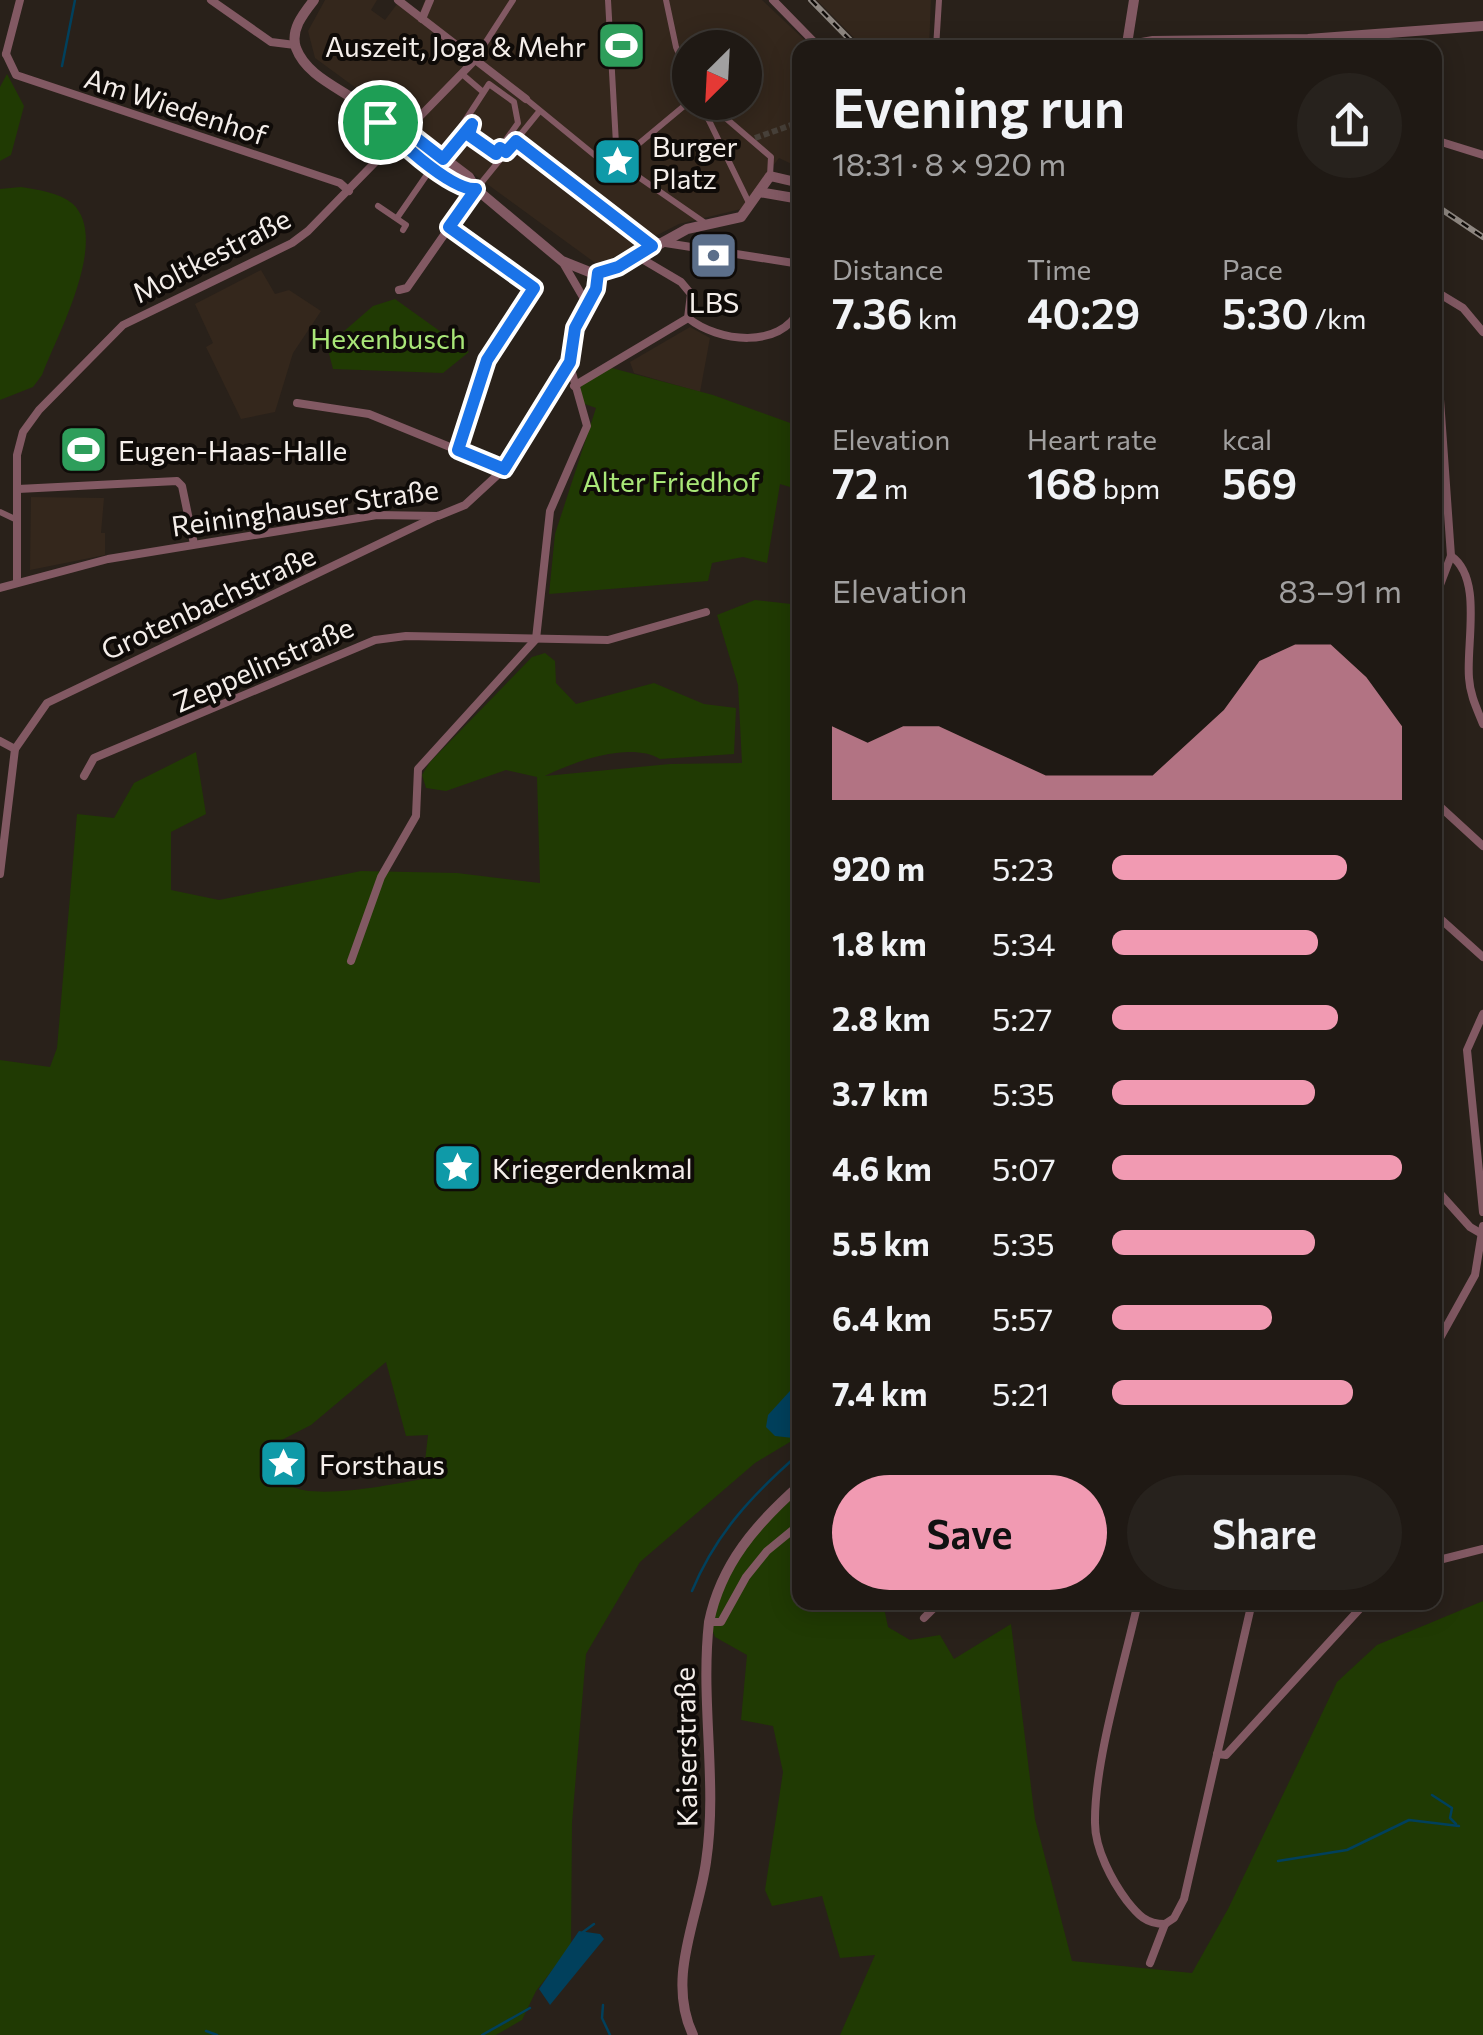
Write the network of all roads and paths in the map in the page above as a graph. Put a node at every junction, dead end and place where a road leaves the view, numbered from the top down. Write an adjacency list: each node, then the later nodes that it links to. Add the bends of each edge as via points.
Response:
1 (20, 0): 20 (street)
2 (211, 0): 19 (street, via 271,42)
3 (398, 0): 12 (street)
4 (430, 0): 12 (street)
5 (513, 0): 21 (street, Moltkestraße)
6 (608, 0): 36 (street)
7 (666, 0): 14 (street)
8 (774, 0): 15 (street)
9 (938, 0): 16 (street)
10 (1134, 0): 17 (street)
11 (312, 2): 19 (street, via 297,25)
12 (422, 19): 21 (street)
13 (1483, 26): 18 (street)
14 (672, 30)
15 (812, 40)
16 (936, 40)
17 (1129, 40)
18 (1308, 40)
19 (295, 45): 30 (street, via 310,68)
20 (3, 54): 41 (street, Am Wiedenhof, via 16,75)
21 (473, 62): 22 (street, Moltkestraße); 24 (street)
22 (462, 74): 23 (street); 30 (street, Moltkestraße)
23 (483, 92): 29 (street); 33 (street, via 489,84 514,102 518,123)
24 (526, 99): 25 (street)
25 (539, 113): 31 (street); 36 (street, via 603,162)
26 (672, 116): 36 (street)
27 (712, 120): 45 (street)
28 (728, 120): 38 (street, via 771,157)
29 (462, 132): 33 (street, via 472,124 469,135 496,154); 35 (street)
30 (403, 136): 35 (street); 40 (street, via 464,188); 41 (street, Moltkestraße)
31 (516, 141): 33 (street); 50 (street)
32 (1442, 142): 34 (street)
33 (503, 150): 40 (street)
34 (1483, 155)
35 (443, 159): 40 (street)
36 (617, 162): 47 (street)
37 (426, 176): 46 (street)
38 (770, 176): 39 (street); 42 (street)
39 (792, 181)
40 (476, 189): 48 (street); 52 (street)
41 (349, 190): 67 (street, Moltkestraße, via 292,244 122,326 106,340 23,432)
42 (759, 192): 43 (street); 45 (street)
43 (792, 198)
44 (378, 206): 46 (street)
45 (751, 206): 47 (street, via 736,219)
46 (397, 218): 49 (street)
47 (706, 224): 50 (street)
48 (449, 227): 55 (street, via 407,288); 65 (street, via 534,288 487,360)
49 (403, 230)
50 (656, 244): 51 (street); 53 (street)
51 (637, 256): 54 (street); 59 (street, via 691,294)
52 (562, 262): 54 (street); 57 (street)
53 (792, 263)
54 (598, 273): 57 (street, Reininghauser Straße)
55 (399, 290)
56 (1442, 295): 60 (street)
57 (588, 304): 61 (street, Reininghauser Straße, via 575,328)
58 (792, 317): 59 (street, via 745,341 714,334)
59 (688, 318): 62 (street)
60 (1483, 332)
61 (570, 362): 62 (street); 66 (street, Reininghauser Straße)
62 (574, 386): 77 (street, via 587,426 550,511)
63 (297, 403): 65 (street, via 370,414)
64 (1442, 428): 72 (street)
65 (458, 450): 66 (street)
66 (504, 469): 69 (street, Reininghauser Straße, via 465,506)
67 (18, 489): 70 (street, Moltkestraße); 71 (street, via 177,480)
68 (0, 512): 70 (street)
69 (438, 516): 71 (street, Reininghauser Straße, via 377,515); 80 (street, Grotenbachstraße, via 64,693 34,718)
70 (17, 520): 74 (street, Moltkestraße)
71 (194, 544): 74 (street, Reininghauser Straße)
72 (1451, 556): 73 (street); 78 (street, via 1470,583 1469,680)
73 (1442, 578)
74 (17, 581): 75 (street, Reininghauser Straße)
75 (0, 588)
76 (706, 612): 77 (street, Zeppelinstraße, via 608,640)
77 (536, 638): 81 (street, Zeppelinstraße, via 375,640 94,758); 87 (street, via 418,770 416,816 381,877)
78 (1483, 724)
79 (0, 741): 80 (street)
80 (15, 749): 84 (street, Grotenbachstraße)
81 (84, 776)
82 (1442, 808): 83 (street)
83 (1483, 846)
84 (0, 874)
85 (1442, 920): 86 (street)
86 (1483, 957)
87 (351, 961)
88 (1483, 1014): 90 (street, via 1467,1050)
89 (1442, 1196): 92 (street)
90 (1483, 1212)
91 (1483, 1226): 92 (street)
92 (1482, 1234): 93 (street, via 1475,1276)
93 (1442, 1335)
94 (792, 1493): 103 (street, Kaiserstraße, via 738,1550 716,1590)
95 (792, 1531): 103 (street, via 746,1577 726,1617)
96 (1483, 1549): 97 (street)
97 (1442, 1559)
98 (932, 1610): 102 (street)
99 (1136, 1610): 105 (street, via 1095,1825 1099,1849 1123,1895 1139,1916)
100 (1250, 1610): 104 (street)
101 (1359, 1610): 104 (street, via 1226,1755)
102 (924, 1618)
103 (709, 1622): 107 (street, Kaiserstraße, via 709,1838 682,1992)
104 (1218, 1754): 105 (street, via 1184,1899)
105 (1164, 1924): 106 (street)
106 (1150, 1963)
107 (693, 2035)

